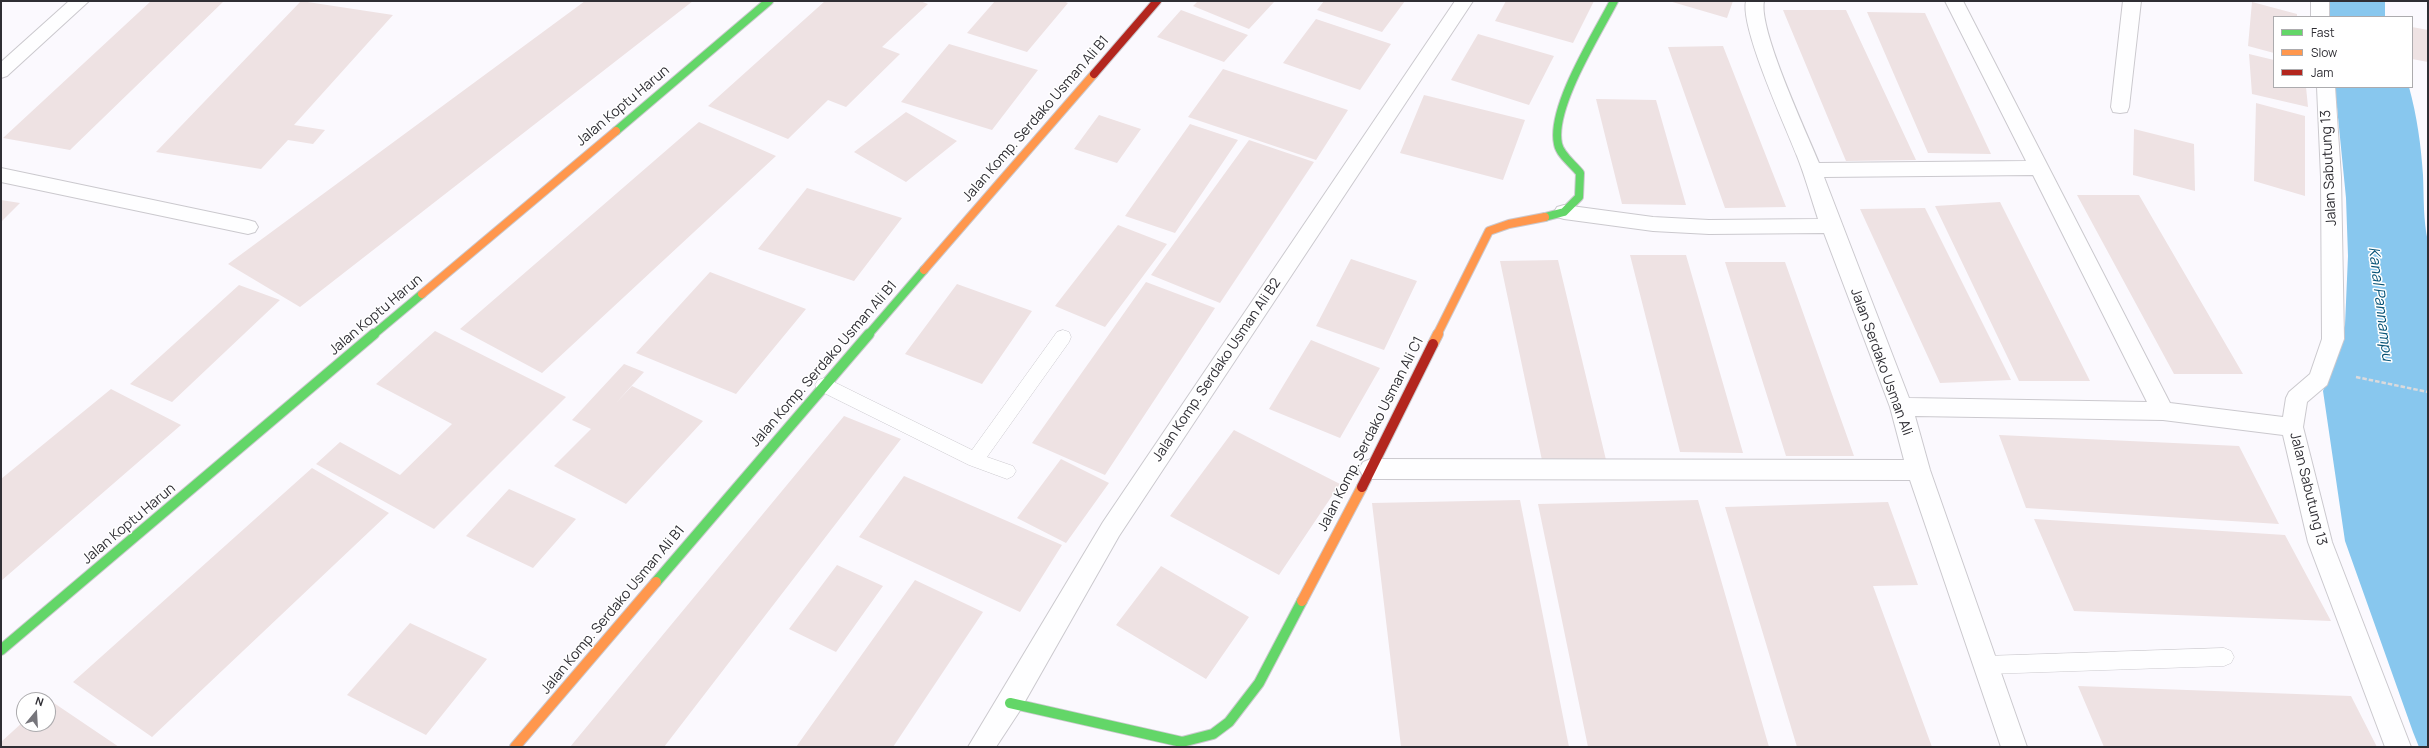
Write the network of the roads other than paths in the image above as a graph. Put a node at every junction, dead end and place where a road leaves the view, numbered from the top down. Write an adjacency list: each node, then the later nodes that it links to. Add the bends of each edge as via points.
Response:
1 (80, 1): 11 (street)
2 (769, 1): 29 (street, Jalan Koptu Harun)
3 (1157, 1): 21 (street, Jalan Komp. Serdako Usman Ali B1)
4 (1464, 1): 32 (street, Jalan Komp. Serdako Usman Ali B2, via 1110,530)
5 (1614, 1): 17 (street, via 1565,99 1555,127 1557,144 1580,173 1579,197)
6 (1755, 1): 15 (street, Jalan Serdako Usman Ali, via 1753,10 1758,36)
7 (1954, 1): 14 (street)
8 (2132, 1): 13 (street)
9 (2320, 1): 10 (street)
10 (2320, 16)
11 (1, 72)
12 (2326, 88): 24 (street, Jalan Sabutung 13, via 2331,176 2333,340 2319,379 2297,398)
13 (2120, 107)
14 (2037, 168): 15 (street); 23 (street)
15 (1812, 170): 18 (street, Jalan Serdako Usman Ali)
16 (1, 175): 19 (street)
17 (1564, 212): 18 (street, via 1653,224 1701,227); 26 (street, Jalan Komp. Serdako Usman Ali C1, via 1526,222 1502,224 1488,231)
18 (1831, 226): 22 (street, Jalan Serdako Usman Ali)
19 (248, 227)
20 (1063, 337): 25 (lane)
21 (824, 385): 25 (lane); 33 (street, Jalan Komp. Serdako Usman Ali B1)
22 (1901, 408): 23 (street); 27 (street, Jalan Serdako Usman Ali)
23 (2163, 411): 24 (street)
24 (2292, 428): 36 (street, Jalan Sabutung 13, via 2320,542)
25 (975, 460): 28 (lane)
26 (1370, 469): 27 (street); 32 (street, Jalan Komp. Serdako Usman Ali C1, via 1259,683 1229,722 1213,734 1182,742)
27 (1918, 470): 31 (street, Jalan Serdako Usman Ali)
28 (1007, 471)
29 (1, 650)
30 (2224, 657): 31 (lane)
31 (1987, 665): 35 (street, Jalan Serdako Usman Ali)
32 (1010, 702): 34 (street, Jalan Komp. Serdako Usman Ali B2)
33 (515, 747)
34 (981, 747)
35 (2014, 747)
36 (2398, 747)

